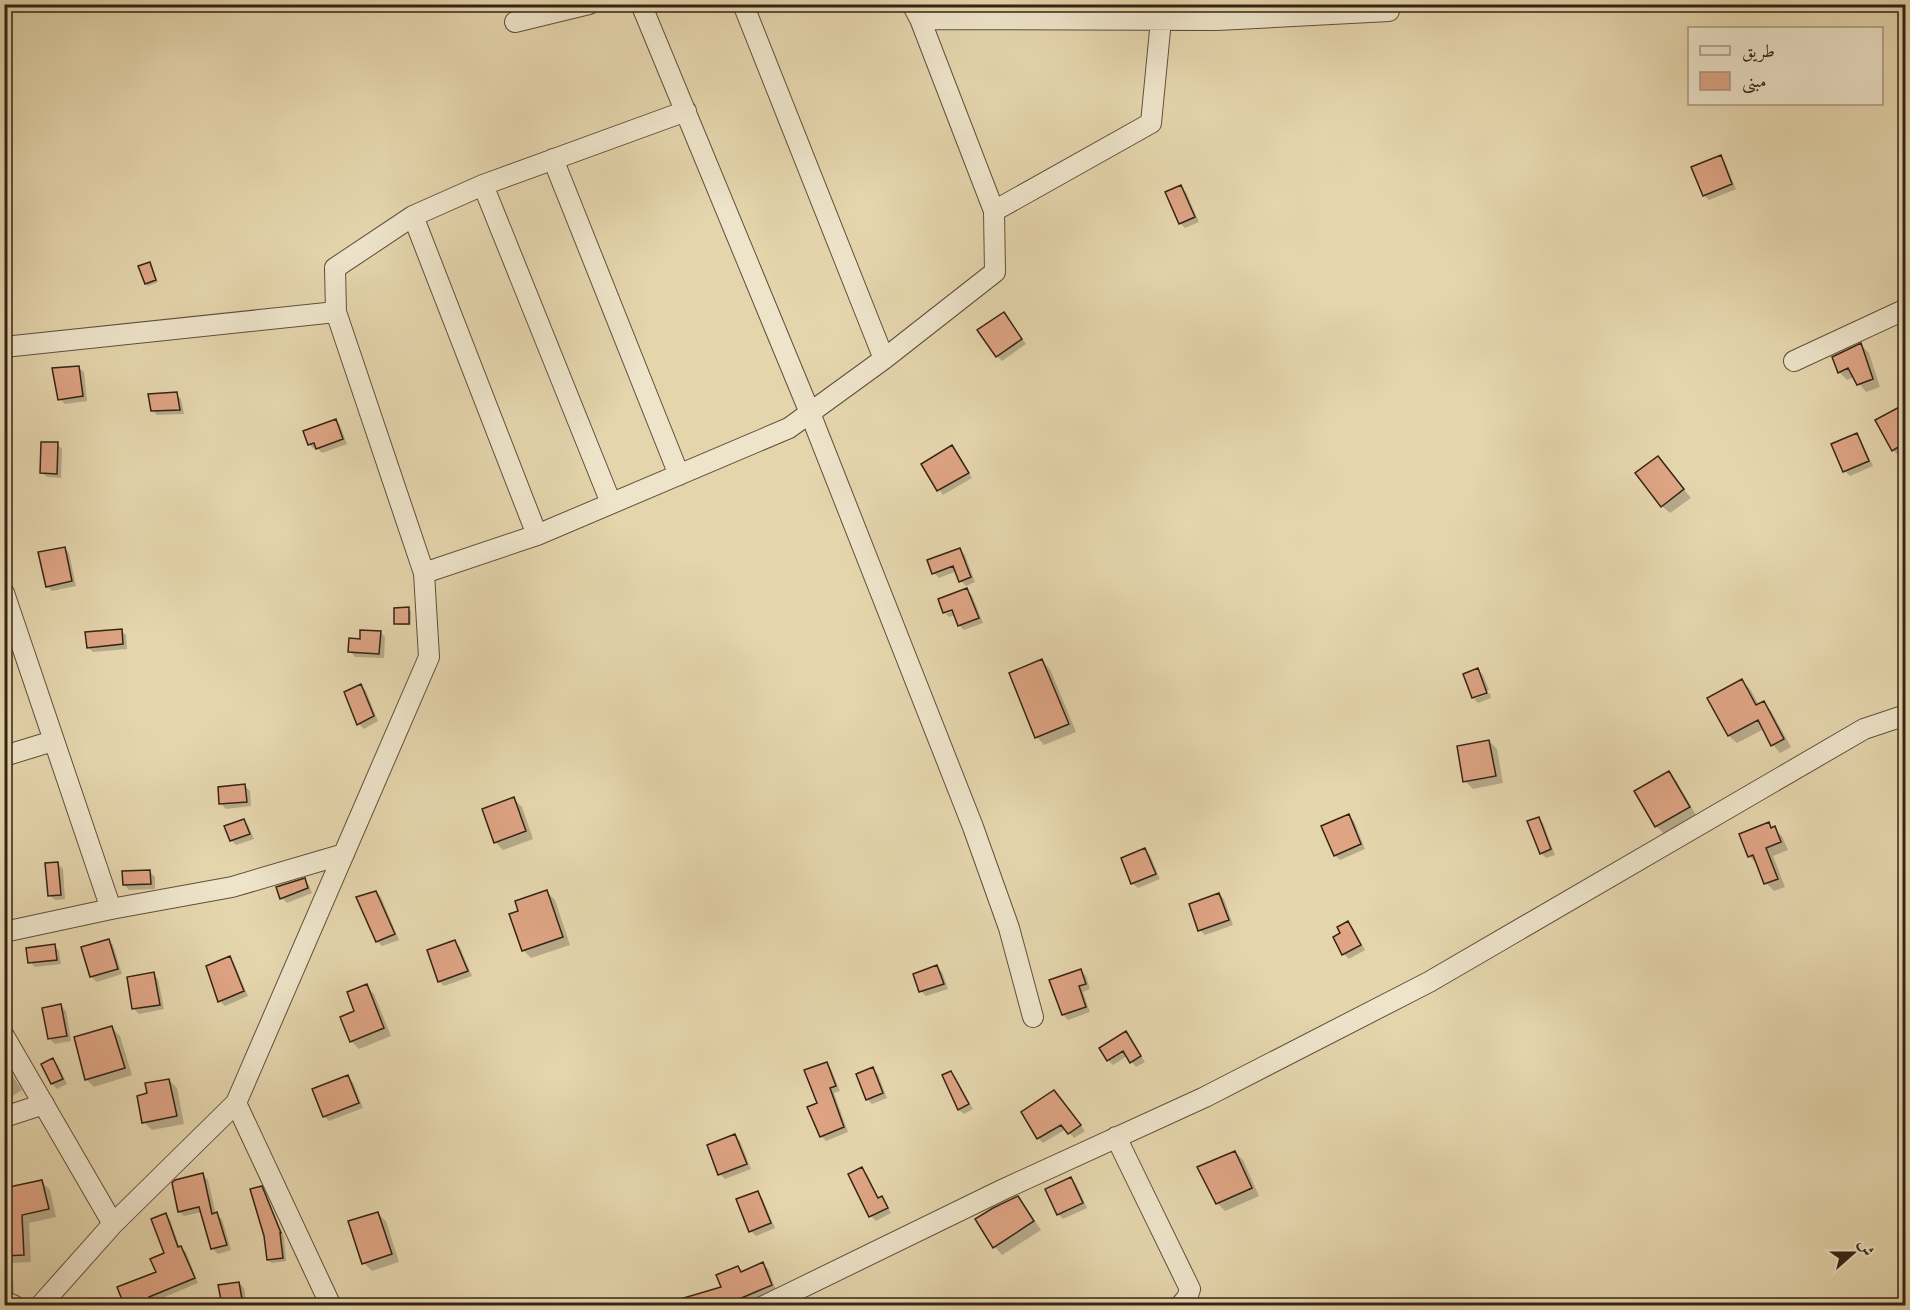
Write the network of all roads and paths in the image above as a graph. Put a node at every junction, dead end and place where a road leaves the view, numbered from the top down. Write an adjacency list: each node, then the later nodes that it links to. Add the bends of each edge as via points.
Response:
1 (589, 4): 8 (street)
2 (641, 4): 9 (street)
3 (743, 4): 17 (street)
4 (1389, 11): 6 (street)
5 (916, 12): 7 (street); 12 (street)
6 (1216, 12): 7 (street)
7 (1161, 20): 12 (street, via 1151,123)
8 (516, 22)
9 (686, 111): 10 (street); 19 (street)
10 (554, 159): 11 (street); 20 (street)
11 (483, 185): 13 (street); 21 (street)
12 (994, 211): 17 (street, via 995,272)
13 (413, 216): 15 (street, via 335,268); 22 (street)
14 (1905, 309): 18 (street)
15 (336, 312): 16 (street); 23 (street)
16 (4, 346)
17 (884, 359): 19 (street)
18 (1794, 361)
19 (810, 413): 20 (street, via 789,428); 31 (street, via 973,827 1009,928)
20 (679, 475): 21 (street)
21 (611, 503): 22 (street)
22 (537, 535): 23 (street)
23 (424, 573): 28 (street, via 429,657)
24 (4, 593): 26 (street)
25 (1905, 715): 36 (street, via 1864,729 1430,982 1205,1097)
26 (53, 741): 27 (street); 29 (street)
27 (4, 756)
28 (344, 854): 29 (street, via 232,887); 33 (street)
29 (111, 909): 30 (street)
30 (4, 932)
31 (1033, 1017)
32 (4, 1036): 34 (street)
33 (236, 1103): 37 (street); 41 (street)
34 (44, 1104): 35 (street); 37 (street)
35 (4, 1117)
36 (1116, 1137): 42 (street); 43 (street, via 1190,1289)
37 (113, 1224): 40 (street)
38 (4, 1301): 39 (street)
39 (15, 1305)
40 (40, 1305)
41 (331, 1305)
42 (764, 1305)
43 (1180, 1305)

